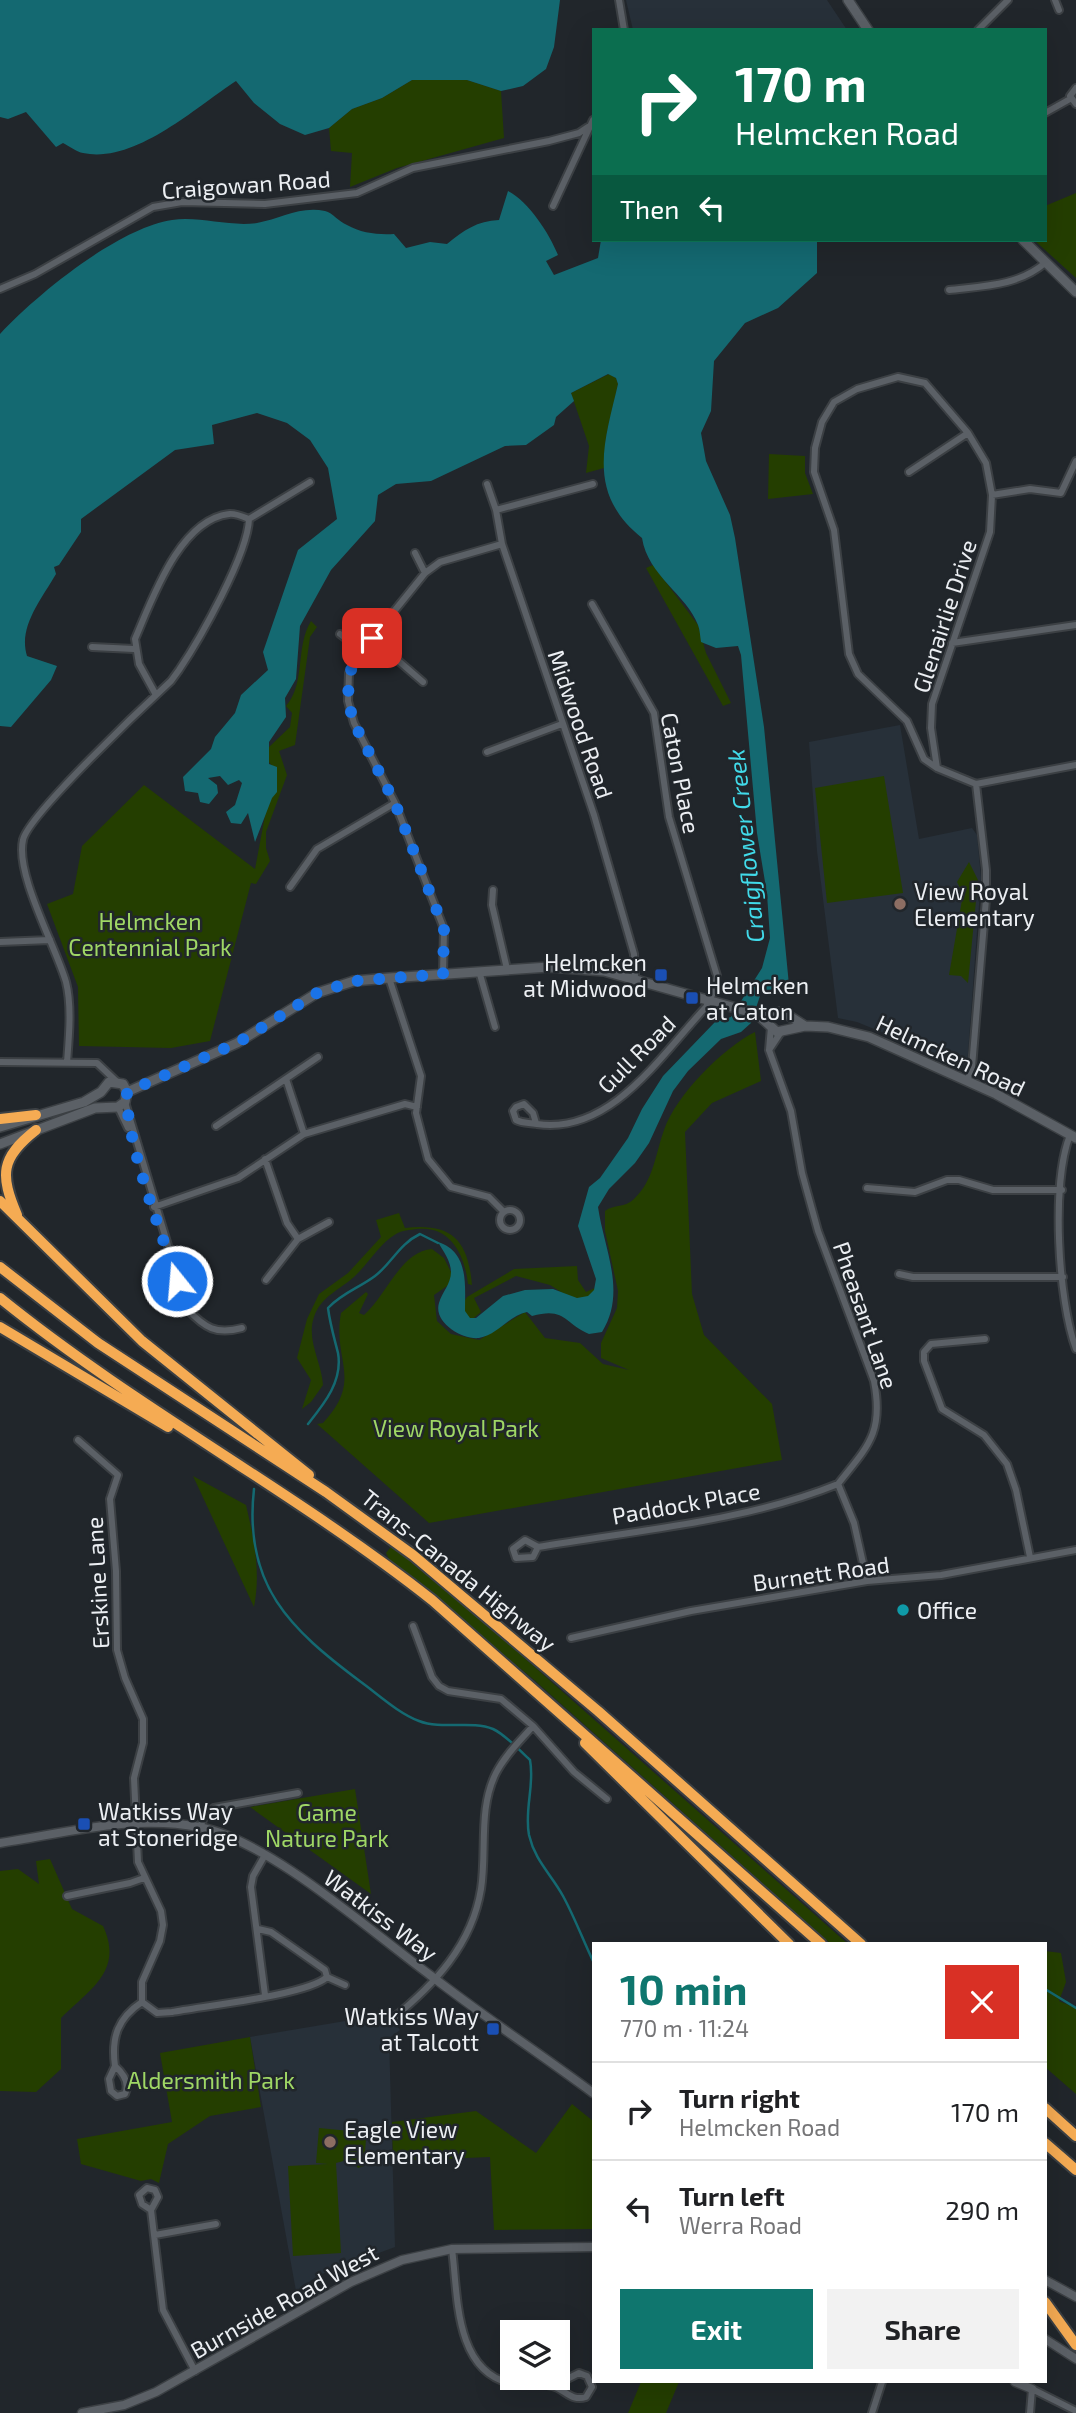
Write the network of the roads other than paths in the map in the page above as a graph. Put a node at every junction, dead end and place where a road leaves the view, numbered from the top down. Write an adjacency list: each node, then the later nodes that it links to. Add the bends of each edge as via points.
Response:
1 (619, 0): 6 (street)
2 (848, 0): 7 (main road)
3 (1007, 0): 8 (street)
4 (1055, 0): 5 (street)
5 (1059, 10)
6 (624, 28)
7 (867, 28)
8 (980, 28)
9 (1076, 88): 10 (street, via 1070,93)
10 (1073, 102): 11 (street)
11 (1047, 112)
12 (592, 121): 13 (street)
13 (588, 127): 14 (street); 17 (street, Craigowan Road, via 549,141 414,168 357,193 265,204 182,202 153,207)
14 (553, 206)
15 (1025, 242): 16 (main road)
16 (1045, 263): 18 (street, via 1008,282); 19 (main road)
17 (0, 289)
18 (949, 290)
19 (1076, 292)
20 (968, 433): 22 (street); 26 (street, Glenairlie Drive, via 986,463); 45 (street, Glenairlie Drive, via 925,383 898,377 857,389 834,402 822,422 814,455 814,472 834,530 849,654 858,674 900,713 924,758)
21 (1076, 461): 26 (street, via 1060,493 1030,489)
22 (909, 472)
23 (310, 482): 28 (street)
24 (487, 484): 27 (street, Midwood Road)
25 (593, 484): 27 (street)
26 (992, 495): 36 (street, Glenairlie Drive, via 990,532)
27 (496, 510): 29 (street, Midwood Road)
28 (249, 519): 38 (street, via 230,513 204,524 187,538 146,612); 41 (street, via 249,533 239,557 184,663)
29 (502, 544): 31 (street, via 440,562); 42 (street, Midwood Road)
30 (415, 553): 31 (street)
31 (425, 573): 35 (street)
32 (592, 604): 57 (street, Caton Place, via 654,713 669,817 717,976)
33 (1076, 625): 36 (street)
34 (340, 634): 39 (street)
35 (372, 638): 39 (street); 40 (street)
36 (952, 643): 45 (street, Glenairlie Drive, via 930,715)
37 (92, 647): 38 (street)
38 (134, 649): 41 (street)
39 (362, 651): 47 (street, via 349,673 348,701 354,723)
40 (423, 682)
41 (156, 695): 50 (street, via 47,804 23,838 30,886)
42 (562, 724): 43 (street); 55 (street, Midwood Road, via 631,942)
43 (487, 752)
44 (1076, 765): 46 (street)
45 (937, 768): 46 (street)
46 (976, 784): 70 (street, via 986,899 972,1067)
47 (395, 803): 48 (street, via 317,849); 54 (street, via 444,929)
48 (290, 887)
49 (493, 890): 52 (street, via 492,905)
50 (50, 940): 51 (street); 68 (street, via 66,985)
51 (0, 942)
52 (507, 969): 53 (main road); 55 (main road, via 574,967)
53 (479, 971): 54 (main road); 63 (street)
54 (443, 974): 56 (main road)
55 (635, 977): 57 (main road)
56 (389, 978): 71 (main road, via 354,981 317,993 237,1043 157,1078); 74 (street, via 423,1084)
57 (711, 999): 59 (main road); 77 (street, Gull Road, via 619,1101 572,1123 548,1127)
58 (775, 1012): 59 (main road); 60 (main road, Helmcken Road); 61 (main road)
59 (757, 1014): 61 (main road)
60 (789, 1016): 62 (main road, Helmcken Road); 64 (main road)
61 (770, 1026): 64 (main road); 65 (street, Pheasant Lane)
62 (805, 1026): 64 (main road, Helmcken Road); 70 (main road, Helmcken Road, via 852,1032)
63 (495, 1027)
64 (785, 1030): 65 (street)
65 (769, 1049): 104 (street, Pheasant Lane, via 791,1111 818,1231 874,1381 878,1404 877,1429 866,1452)
66 (318, 1057): 69 (street)
67 (0, 1062): 68 (street)
68 (67, 1062): 71 (street, via 97,1063)
69 (286, 1079): 78 (street); 81 (street)
70 (967, 1081): 82 (main road, Helmcken Road)
71 (119, 1085): 72 (main road); 73 (main road)
72 (101, 1093): 73 (main road, via 102,1099); 75 (main road)
73 (118, 1106): 80 (main road, via 95,1108); 88 (street, via 134,1139)
74 (417, 1107): 81 (street, via 405,1104); 89 (street, via 418,1127 434,1170 452,1186 489,1197)
75 (36, 1115): 76 (highway); 79 (main road)
76 (0, 1119)
77 (536, 1123)
78 (216, 1126)
79 (0, 1127)
80 (36, 1129): 83 (main road); 91 (highway, via 11,1151 4,1172)
81 (304, 1134): 84 (street)
82 (1073, 1137): 86 (street, via 1061,1170)
83 (0, 1144)
84 (265, 1159): 88 (street, via 238,1178); 92 (street, via 287,1223)
85 (867, 1188): 86 (street, via 915,1192 959,1180 993,1190)
86 (1062, 1190): 95 (street, via 1059,1245)
87 (0, 1201): 91 (highway)
88 (154, 1207): 99 (street, via 187,1309 218,1332)
89 (504, 1212)
90 (329, 1223): 92 (street)
91 (22, 1224): 105 (highway, via 142,1341 293,1460)
92 (298, 1239): 96 (street)
93 (0, 1267): 105 (highway, Trans-Canada Highway, via 98,1343)
94 (899, 1274): 95 (street)
95 (1063, 1277): 101 (street, via 1064,1306)
96 (266, 1280)
97 (0, 1298): 103 (highway, Trans-Canada Highway, via 82,1361)
98 (0, 1327): 103 (highway)
99 (242, 1328)
100 (985, 1339): 108 (street, via 937,1343 924,1352 924,1361 942,1409 996,1447 1007,1464)
101 (1076, 1349)
102 (78, 1440): 116 (street, Erskine Lane, via 118,1475 110,1499 117,1650 144,1726 134,1778)
103 (239, 1464): 112 (highway, Trans-Canada Highway, via 388,1566)
104 (838, 1484): 106 (street, Paddock Place, via 759,1509); 109 (street, via 854,1524)
105 (326, 1492): 125 (highway, Trans-Canada Highway, via 446,1580)
106 (538, 1547)
107 (1076, 1550): 108 (street, Burnett Road)
108 (1030, 1557): 109 (street, Burnett Road, via 942,1575)
109 (867, 1581): 111 (street, Burnett Road, via 691,1611)
110 (413, 1626): 113 (street, via 439,1686 448,1692 500,1699)
111 (571, 1638)
112 (531, 1689): 123 (highway); 124 (highway, Trans-Canada Highway)
113 (533, 1726): 115 (street, via 574,1772); 127 (street, via 505,1759 486,1800 476,1909 463,1940)
114 (298, 1793): 117 (street, via 214,1808)
115 (607, 1799)
116 (135, 1822): 117 (street, Watkiss Way); 118 (street, Watkiss Way); 120 (street)
117 (200, 1827): 119 (street, Watkiss Way)
118 (0, 1843)
119 (265, 1855): 122 (street, via 251,1887); 127 (street, Watkiss Way)
120 (144, 1878): 121 (street); 130 (street, via 162,1911 163,1925 142,1982)
121 (67, 1896)
122 (258, 1928): 126 (street, via 271,1932 325,1970); 129 (street)
123 (787, 1942)
124 (819, 1942)
125 (859, 1942)
126 (327, 1978): 128 (street); 129 (street)
127 (436, 1980): 131 (street); 133 (street, Watkiss Way)
128 (345, 1985)
129 (265, 1995): 130 (street, via 157,2013)
130 (142, 2002): 132 (street, via 121,2020 113,2052)
131 (392, 2019)
132 (115, 2066): 132 (street, via 108,2079 117,2096 127,2090 125,2076)
133 (592, 2092)
134 (1047, 2110): 135 (highway)
135 (1076, 2136)
136 (1047, 2145): 137 (highway)
137 (1076, 2171)
138 (151, 2210): 140 (street)
139 (216, 2224): 140 (street)
140 (155, 2235): 149 (street, via 163,2310)
141 (592, 2247): 142 (street, Burnside Road West)
142 (452, 2249): 149 (street, Burnside Road West, via 402,2260 351,2282); 150 (street, via 466,2342 475,2361)
143 (1047, 2281): 144 (street)
144 (1076, 2297)
145 (1047, 2305): 147 (highway)
146 (1047, 2340): 148 (street)
147 (1076, 2345)
148 (1076, 2359)
149 (195, 2371): 156 (street, Burnside Road West, via 124,2405)
150 (500, 2379)
151 (882, 2383): 157 (street)
152 (1017, 2383): 154 (street)
153 (553, 2386): 153 (street, via 578,2399 589,2395 592,2387 587,2376 579,2373)
154 (1032, 2389): 155 (street); 158 (street)
155 (1076, 2411)
156 (82, 2413)
157 (872, 2413)
158 (1030, 2413)

